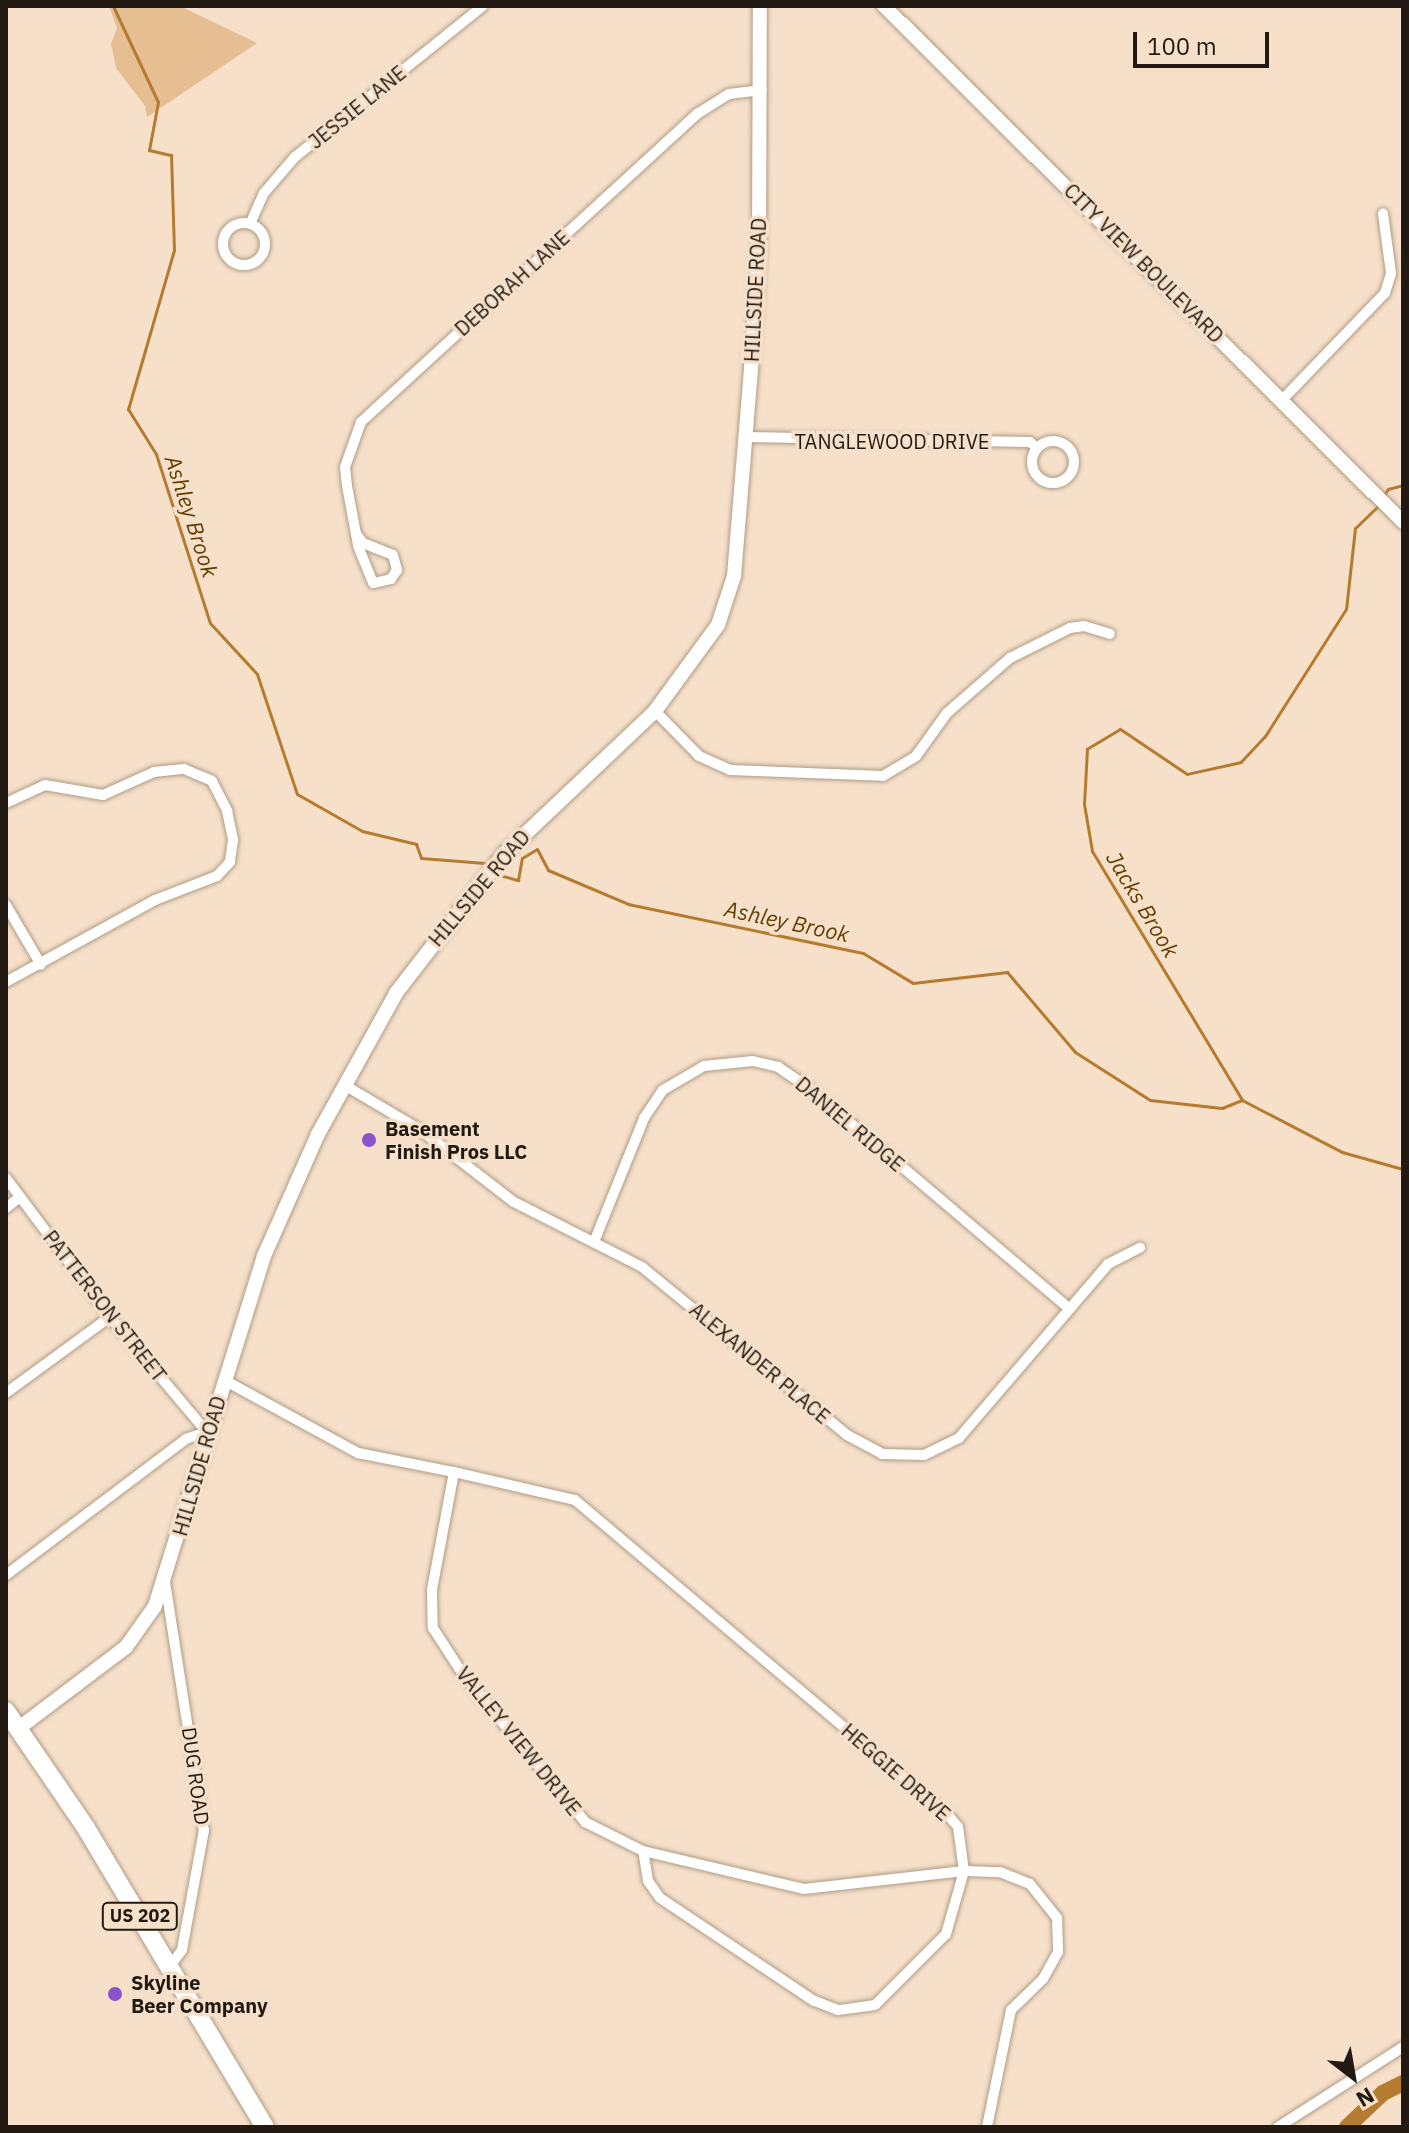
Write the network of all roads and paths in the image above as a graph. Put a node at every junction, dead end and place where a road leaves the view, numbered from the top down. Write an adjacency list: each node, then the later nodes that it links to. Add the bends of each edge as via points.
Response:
1 (483, 6): 6 (street, JESSIE LANE, via 295,157 264,193)
2 (760, 6): 4 (street, HILLSIDE ROAD)
3 (884, 6): 7 (street, CITY VIEW BOULEVARD)
4 (762, 90): 8 (street, HILLSIDE ROAD); 11 (street, DEBORAH LANE, via 729,94 697,114 361,422 345,467)
5 (1383, 214): 7 (street, via 1391,273 1385,293)
6 (250, 224): 6 (street, JESSIE LANE, via 235,225 225,237 225,252 236,263 252,263 264,251 263,234)
7 (1282, 400): 10 (street, CITY VIEW BOULEVARD)
8 (746, 437): 9 (street, TANGLEWOOD DRIVE, via 1030,442); 13 (street, HILLSIDE ROAD, via 729,597 702,652)
9 (1037, 448): 9 (street, TANGLEWOOD DRIVE, via 1032,468 1040,479 1054,483 1067,477 1073,466 1068,447 1049,441)
10 (1403, 522)
11 (356, 534): 11 (street, DEBORAH LANE, via 365,573 373,583 391,579 397,570 393,555 363,543)
12 (1110, 634): 13 (street, via 1084,626 1070,628 1021,651 963,697 912,760 876,778 754,774 719,766 691,749)
13 (655, 711): 18 (street, HILLSIDE ROAD, via 504,854 416,964)
14 (6, 803): 16 (street, via 45,785 103,795 154,772 184,769 212,781 227,811 233,850 221,873 129,913)
15 (6, 905): 16 (street)
16 (41, 965): 17 (street)
17 (6, 982)
18 (346, 1086): 22 (street, ALEXANDER PLACE, via 422,1131 514,1202); 26 (street, HILLSIDE ROAD, via 312,1146 264,1256)
19 (6, 1178): 20 (street, PATTERSON STREET)
20 (20, 1197): 21 (street); 25 (street, PATTERSON STREET)
21 (6, 1208)
22 (594, 1242): 24 (street, ALEXANDER PLACE, via 662,1281 859,1444 899,1457 934,1452 964,1434); 24 (street, DANIEL RIDGE, via 656,1098 696,1068 745,1060 778,1067 808,1087)
23 (1140, 1248): 24 (street, ALEXANDER PLACE, via 1113,1260)
24 (1070, 1309)
25 (110, 1317): 27 (street); 28 (street, PATTERSON STREET)
26 (224, 1380): 28 (street, HILLSIDE ROAD); 29 (street, via 358,1453)
27 (6, 1393)
28 (207, 1432): 30 (street, via 186,1439); 31 (street, HILLSIDE ROAD)
29 (454, 1472): 34 (street, VALLEY VIEW DRIVE, via 432,1589 433,1628 464,1676 565,1802 585,1822); 35 (street, HEGGIE DRIVE, via 575,1500 946,1813 958,1827)
30 (6, 1575)
31 (165, 1582): 33 (street, HILLSIDE ROAD, via 136,1637); 36 (street, DUG ROAD, via 204,1830 182,1950)
32 (6, 1711): 33 (highway, US 202)
33 (19, 1728): 36 (highway, US 202)
34 (643, 1851): 35 (street, VALLEY VIEW DRIVE, via 804,1889); 35 (street, HEGGIE DRIVE, via 648,1881 660,1898 814,2001 846,2011 875,2005 894,1991 946,1934)
35 (964, 1871): 39 (street, VALLEY VIEW DRIVE, via 1000,1872 1030,1884 1050,1905 1060,1934 1054,1964 1011,2010 1003,2031)
36 (170, 1966): 38 (highway, US 202)
37 (1403, 2047): 40 (street)
38 (265, 2127)
39 (987, 2127)
40 (1278, 2127)

